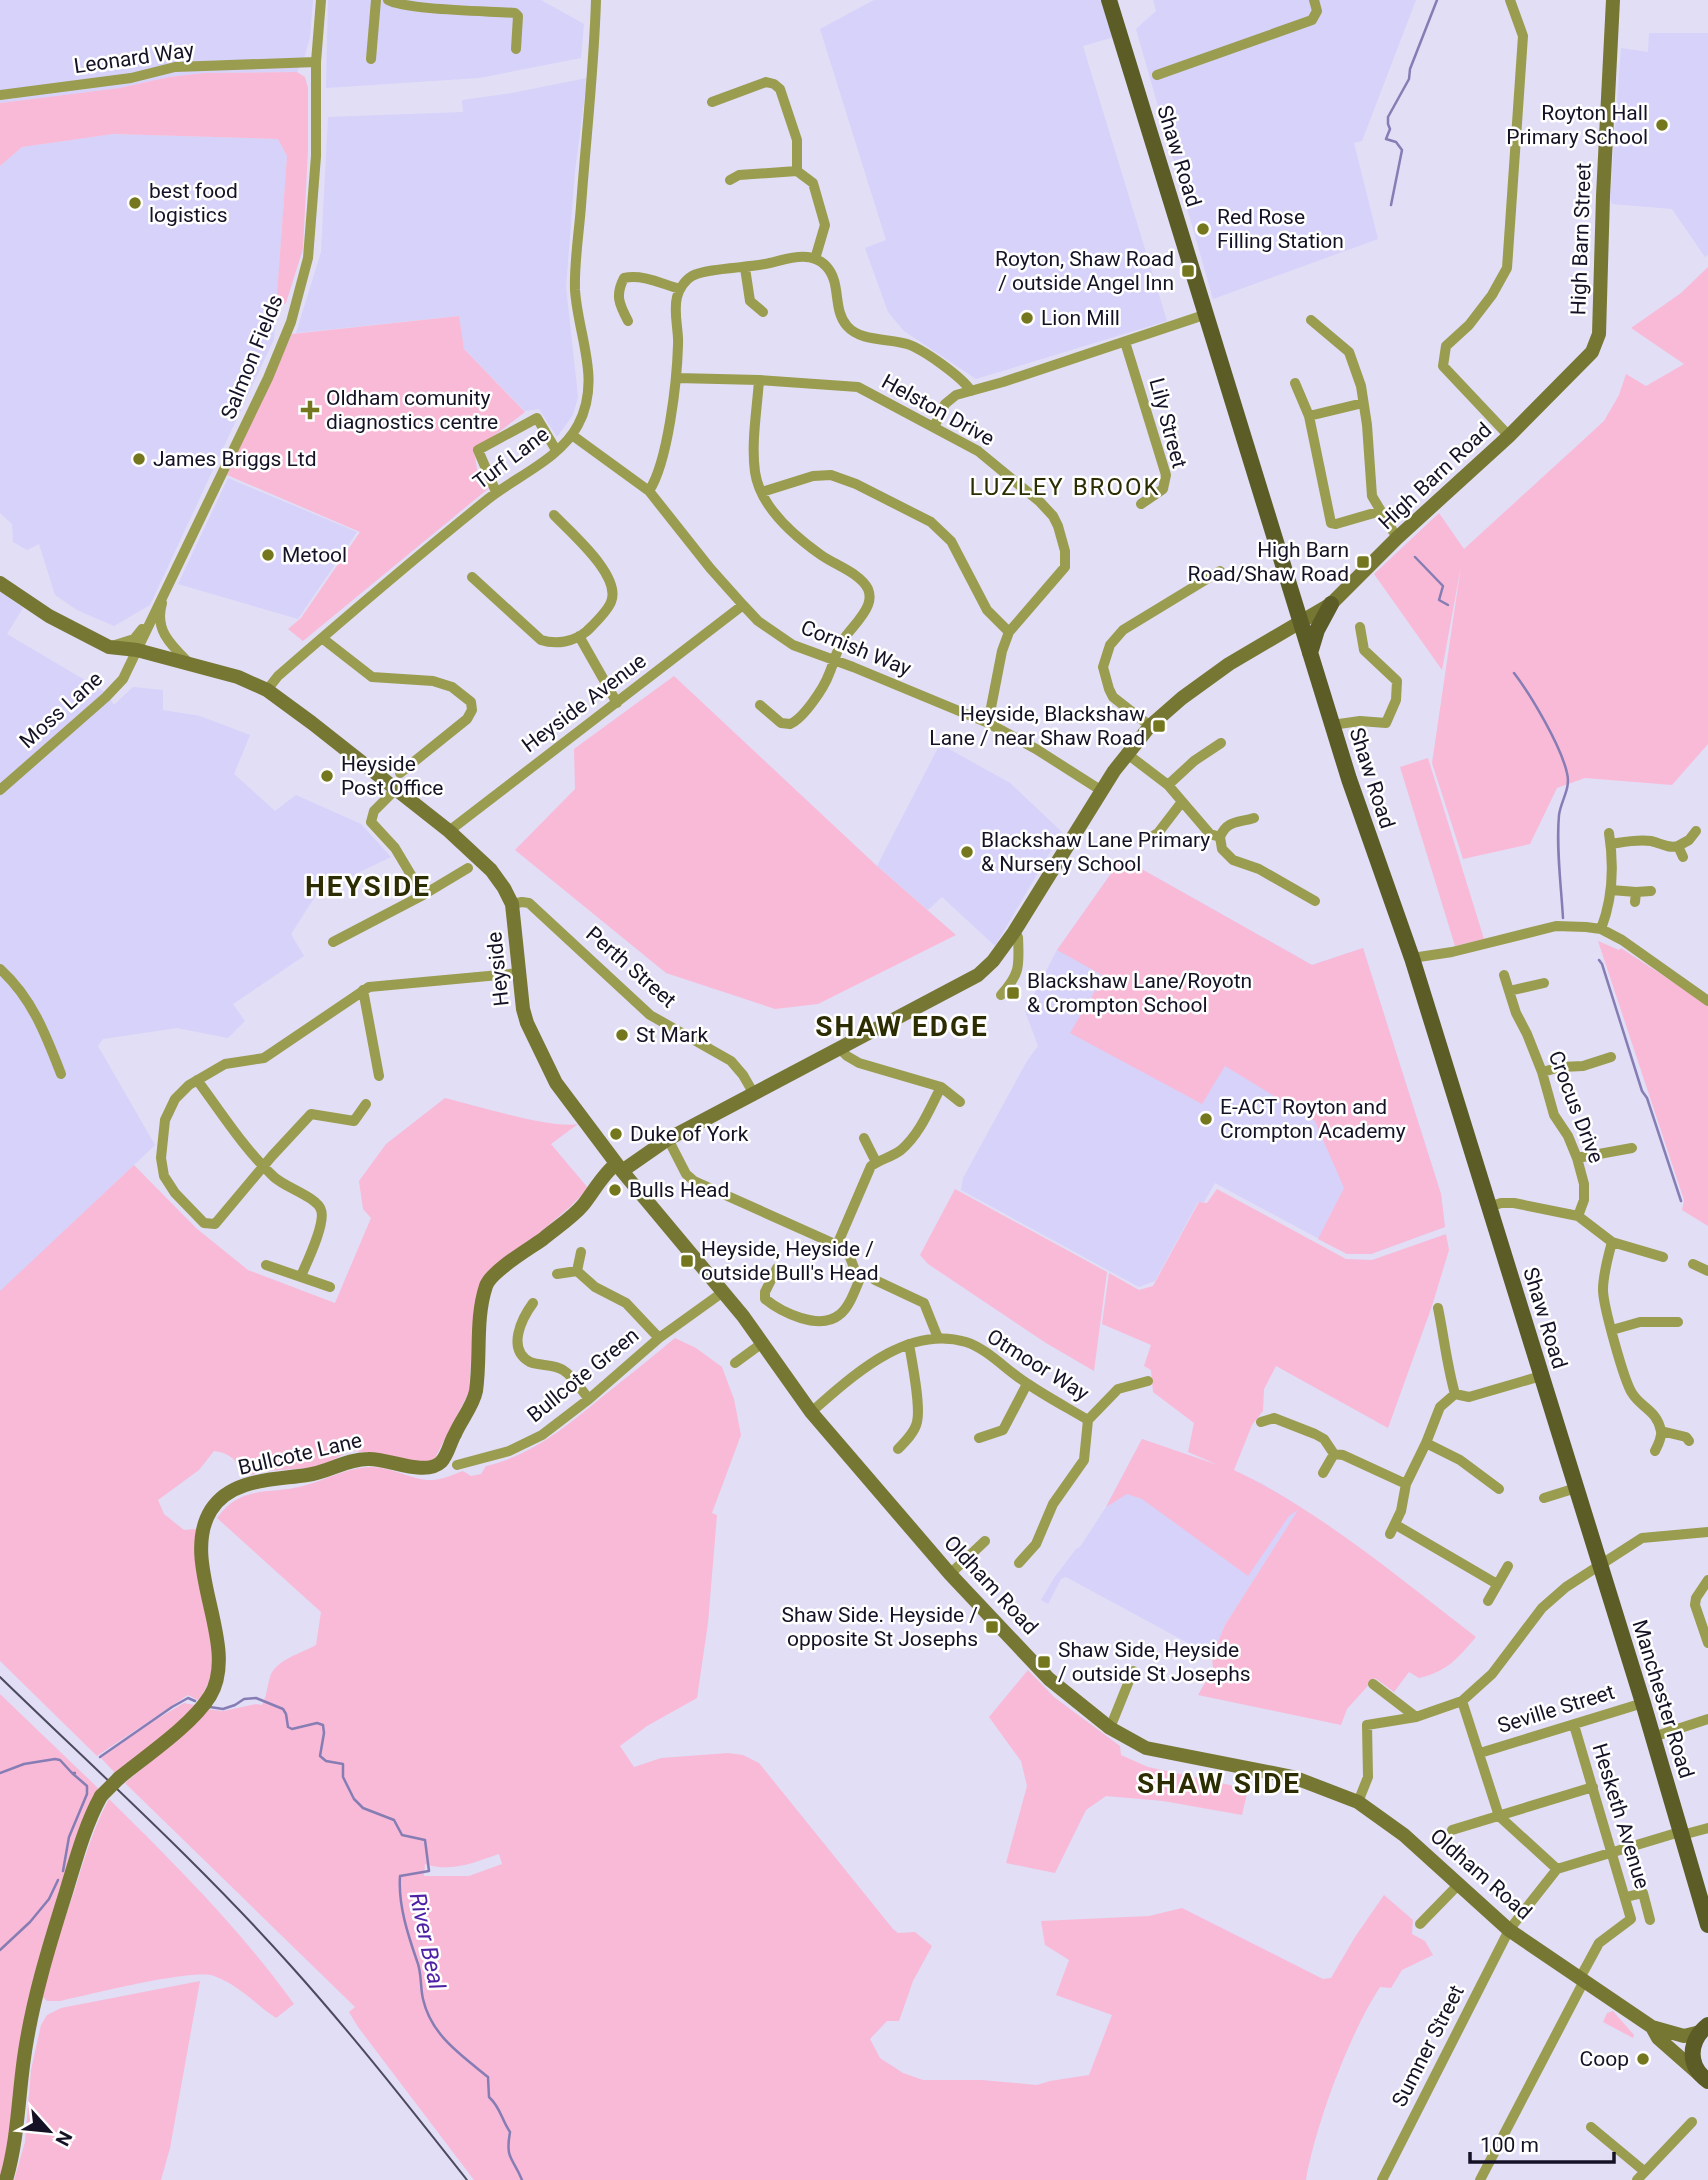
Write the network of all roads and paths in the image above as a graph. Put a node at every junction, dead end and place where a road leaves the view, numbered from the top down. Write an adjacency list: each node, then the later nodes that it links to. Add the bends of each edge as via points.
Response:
1 (321, 0): 11 (street, Salmon Fields)
2 (376, 0): 10 (street)
3 (387, 0): 9 (street, via 515,13)
4 (596, 0): 33 (street, Turf Lane, via 575,291 588,382 586,401)
5 (1109, 0): 21 (main road, Shaw Road)
6 (1314, 0): 12 (street, via 1317,11 1312,20)
7 (1510, 0): 34 (street, via 1523,36 1507,268 1469,325 1446,346 1443,366)
8 (1613, 0): 25 (street, High Barn Street, via 1599,334)
9 (516, 48)
10 (371, 59)
11 (316, 62): 13 (street, Leonard Way, via 176,67 131,78); 46 (street, Salmon Fields, via 316,156 308,258 291,322)
12 (1157, 75)
13 (0, 95)
14 (712, 102): 15 (street, via 766,82 778,86 797,140)
15 (797, 171): 16 (street, via 748,174); 17 (street, via 813,183 825,225)
16 (730, 180)
17 (815, 259): 18 (street, via 802,256); 29 (street, via 832,274 841,317 851,330 909,345)
18 (745, 268): 19 (street, via 702,272 688,278); 20 (street, via 750,301)
19 (680, 289): 23 (street, via 649,279 624,278 618,303); 26 (street, via 676,299)
20 (763, 312)
21 (1207, 314): 24 (street); 50 (main road, Shaw Road)
22 (1311, 320): 30 (street, via 1349,352)
23 (628, 321)
24 (1125, 342): 29 (street); 39 (street, Lily Street, via 1166,475 1163,489)
25 (1592, 352): 34 (street, High Barn Road)
26 (677, 378): 27 (street, Helston Drive); 36 (street, via 655,482)
27 (759, 380): 32 (street, Helston Drive, via 858,387); 38 (street, via 755,474)
28 (1295, 383): 31 (street)
29 (971, 391): 32 (street, via 945,404)
30 (1363, 403): 31 (street); 40 (street, via 1372,496)
31 (1309, 416): 40 (street, via 1331,523)
32 (934, 427): 52 (street, Helston Drive, via 978,451 1040,502 1058,526 1065,567)
33 (572, 435): 35 (street, Turf Lane); 36 (street, Cornish Way)
34 (1509, 436): 42 (street, High Barn Road)
35 (556, 450): 37 (street, Turf Lane); 37 (street, via 537,418 478,450)
36 (649, 491): 48 (street, Cornish Way)
37 (496, 492): 54 (street, Turf Lane)
38 (762, 492): 52 (street, via 831,475 931,523 951,541 987,610); 58 (street, via 792,532 868,588 869,605)
39 (1140, 504)
40 (1381, 510): 42 (street)
41 (554, 515): 53 (street, via 604,569 612,587 610,606)
42 (1397, 538): 47 (street, High Barn Road)
43 (1220, 571): 65 (street, via 1123,630 1110,645 1103,667 1109,689)
44 (472, 577): 53 (street, via 541,640 553,644)
45 (0, 583): 55 (street, via 49,617)
46 (166, 587): 49 (street, Salmon Fields); 59 (street, Salmon Fields, via 160,627 167,642)
47 (1331, 604): 50 (street, High Barn Road); 57 (main road)
48 (743, 605): 58 (street, Cornish Way, via 793,645); 61 (street, Heyside Avenue)
49 (152, 616): 55 (street, Salmon Fields, via 134,639); 56 (street, Salmon Fields)
50 (1301, 623): 57 (main road, Shaw Road); 65 (street, High Barn Road, via 1229,664)
51 (1360, 627): 64 (street, via 1364,650 1397,681 1396,700 1386,723)
52 (1009, 632): 63 (street, Helston Drive)
53 (579, 636): 61 (street)
54 (322, 638): 60 (street, Turf Lane); 68 (street, via 372,677 442,682 471,702 467,719)
55 (109, 647): 56 (street, Heyside)
56 (137, 650): 59 (street, Heyside); 71 (street, Moss Lane, via 123,680)
57 (1310, 653): 64 (main road, Shaw Road)
58 (832, 661): 62 (street, via 822,688 794,723 781,723); 63 (street, Cornish Way)
59 (191, 664): 60 (street, Heyside)
60 (267, 690): 70 (street, Heyside)
61 (617, 703): 75 (street, Heyside Avenue)
62 (760, 705)
63 (988, 723): 72 (street, Cornish Way)
64 (1332, 725): 88 (main road, Shaw Road)
65 (1150, 726): 67 (street, High Barn Road)
66 (1221, 743): 69 (street)
67 (1126, 753): 69 (street); 72 (street, High Barn Road)
68 (400, 773)
69 (1168, 785): 73 (street)
70 (396, 789): 75 (street, Heyside); 82 (street, via 374,811 371,822 395,848)
71 (0, 790)
72 (1102, 791): 86 (street, High Barn Road)
73 (1181, 803): 77 (street, via 1210,834); 78 (street)
74 (1254, 818): 77 (street, via 1233,821)
75 (449, 831): 84 (street, Heyside, via 491,870)
76 (1696, 831): 80 (street, via 1681,852 1653,841 1610,839)
77 (1220, 837): 83 (street, via 1222,849 1233,860 1259,869)
78 (1149, 838)
79 (468, 868): 82 (street)
80 (1611, 890): 81 (street, via 1636,897); 85 (street)
81 (1651, 891)
82 (423, 895): 87 (street)
83 (1315, 901)
84 (512, 904): 90 (street, Heyside); 105 (street, Perth Street, via 529,903 650,1015 731,1061)
85 (1601, 929): 88 (street, via 1556,926); 97 (street)
86 (1014, 932): 96 (street, via 1018,972); 98 (street, Bullcote Lane, via 978,975)
87 (332, 942)
88 (1412, 958): 115 (main road, Shaw Road)
89 (1, 972): 101 (street, via 26,998)
90 (520, 973): 94 (street); 114 (street, Heyside, via 523,1010 550,1073)
91 (1504, 975): 95 (street, Crocus Drive)
92 (1544, 983): 95 (street)
93 (1708, 985): 97 (street)
94 (363, 990): 102 (street); 103 (street, via 264,1058 225,1064)
95 (1509, 991): 100 (street, Crocus Drive)
96 (1001, 995)
97 (1704, 999)
98 (839, 1048): 104 (street, via 859,1063); 105 (street, Bullcote Lane)
99 (1611, 1057): 100 (street)
100 (1542, 1072): 111 (street, Crocus Drive, via 1554,1115)
101 (61, 1074)
102 (379, 1076)
103 (197, 1080): 113 (street); 113 (street, via 175,1099 165,1120 161,1158 164,1176 175,1193 204,1223 215,1224)
104 (941, 1087): 106 (street); 112 (street, via 909,1141)
105 (754, 1094): 109 (street, Bullcote Lane)
106 (960, 1102)
107 (366, 1104): 113 (street, via 354,1121 311,1114)
108 (864, 1138): 112 (street)
109 (668, 1139): 114 (street, Bullcote Lane); 118 (street, via 694,1181)
110 (1632, 1148): 111 (street)
111 (1577, 1158): 116 (street, Crocus Drive, via 1584,1184)
112 (874, 1164): 118 (street)
113 (263, 1166): 127 (street, via 287,1188 309,1197 323,1213)
114 (619, 1167): 130 (street, Heyside); 202 (street, Bullcote Lane, bridge, via 610,1168 582,1207 487,1283 475,1394 440,1462 417,1468 385,1460 355,1460 308,1475 247,1485 217,1501 207,1517 202,1562 216,1644 216,1682 189,1721 101,1796 87,1829 34,2005 18,2129)
115 (1489, 1207): 116 (street, via 1514,1203); 140 (main road, Shaw Road)
116 (1578, 1216): 117 (street)
117 (1612, 1242): 120 (street); 134 (street, via 1603,1287)
118 (837, 1245): 123 (street, via 848,1252 859,1281 835,1318 810,1320 765,1299)
119 (581, 1252): 124 (street)
120 (1663, 1257)
121 (1693, 1264): 125 (street)
122 (266, 1265): 127 (street)
123 (777, 1268)
124 (577, 1270): 126 (street); 135 (street, via 595,1287 626,1303)
125 (1708, 1271)
126 (557, 1274)
127 (301, 1276): 129 (street)
128 (875, 1280): 136 (street, via 925,1303)
129 (330, 1287)
130 (723, 1292): 135 (street, Bullcote Green); 137 (street, Oldham Road)
131 (533, 1303): 144 (street, via 519,1328 524,1357 563,1370)
132 (1438, 1308): 143 (street)
133 (1678, 1322): 134 (street, via 1640,1322)
134 (1612, 1330): 148 (street, via 1630,1392 1655,1417)
135 (659, 1338): 144 (street, Bullcote Green)
136 (938, 1338): 138 (street, Otmoor Way); 142 (street, Otmoor Way, via 967,1343)
137 (761, 1344): 139 (street); 145 (street, Oldham Road)
138 (909, 1345): 145 (street, Otmoor Way, via 877,1359); 152 (street, via 917,1422)
139 (734, 1363)
140 (1541, 1376): 143 (street, via 1469,1397); 158 (main road, Shaw Road)
141 (1148, 1381): 146 (street, via 1118,1389)
142 (1027, 1384): 146 (street, Otmoor Way); 149 (street, via 1003,1430)
143 (1455, 1394): 151 (street, via 1440,1407)
144 (589, 1399): 155 (street, Bullcote Green, via 525,1445)
145 (811, 1412): 166 (street, Oldham Road)
146 (1088, 1420): 163 (street, Otmoor Way, via 1084,1460 1053,1504 1036,1544)
147 (1261, 1422): 154 (street, via 1273,1418 1315,1434)
148 (1661, 1431): 150 (street); 153 (street)
149 (979, 1438)
150 (1689, 1441)
151 (1426, 1443): 157 (street); 159 (street, via 1460,1460)
152 (898, 1449)
153 (1655, 1451)
154 (1334, 1454): 156 (street); 157 (street)
155 (457, 1465)
156 (1323, 1473)
157 (1406, 1483): 168 (street, via 1402,1511 1393,1530)
158 (1576, 1488): 160 (street); 165 (main road, Shaw Road)
159 (1499, 1489)
160 (1544, 1498)
161 (1708, 1532): 165 (street, via 1642,1538)
162 (985, 1541): 166 (street)
163 (1019, 1563)
164 (1508, 1566): 168 (street)
165 (1600, 1566): 173 (street, via 1542,1608 1492,1674); 174 (main road, Manchester Road)
166 (950, 1574): 178 (street, Oldham Road, via 1049,1679)
167 (1708, 1580): 170 (street, via 1695,1605)
168 (1497, 1584): 169 (street)
169 (1488, 1601)
170 (1708, 1643)
171 (1133, 1671): 178 (street)
172 (1373, 1684): 175 (street)
173 (1462, 1701): 175 (street); 180 (street)
174 (1643, 1703): 177 (street, Seville Street); 179 (main road, Manchester Road)
175 (1416, 1717): 182 (street, via 1367,1725 1368,1777)
176 (1708, 1719): 179 (street)
177 (1574, 1725): 180 (street, Seville Street); 181 (street, Hesketh Avenue)
178 (1110, 1728): 182 (street, Oldham Road, via 1154,1750 1293,1777)
179 (1653, 1737): 186 (main road, Manchester Road)
180 (1480, 1752): 183 (street)
181 (1593, 1787): 183 (street); 187 (street, Hesketh Avenue)
182 (1358, 1802): 189 (street, Oldham Road, via 1404,1835)
183 (1499, 1816): 185 (street); 188 (street)
184 (1708, 1828): 186 (street)
185 (1452, 1830)
186 (1677, 1835): 187 (street); 193 (main road, Manchester Road)
187 (1612, 1853): 188 (street); 190 (street, Hesketh Avenue)
188 (1557, 1869): 194 (street, Sumner Street)
189 (1458, 1885): 192 (street); 194 (street, Oldham Road)
190 (1626, 1897): 191 (street, via 1643,1892); 195 (street, Hesketh Avenue, via 1631,1919 1599,1943)
191 (1650, 1920)
192 (1420, 1924)
193 (1708, 1925)
194 (1509, 1930): 195 (street, Oldham Road); 203 (street, Sumner Street)
195 (1582, 1980): 196 (street, Oldham Road); 204 (street)
196 (1652, 2027): 197 (street, Oldham Road, via 1685,2035); 198 (street, Oldham Road, via 1658,2038)
197 (1706, 2027): 198 (main road, via 1692,2047)
198 (1704, 2078)
199 (1692, 2122): 201 (street)
200 (1591, 2127): 201 (street)
201 (1640, 2176)
202 (6, 2180)
203 (1382, 2180)
204 (1480, 2180)

